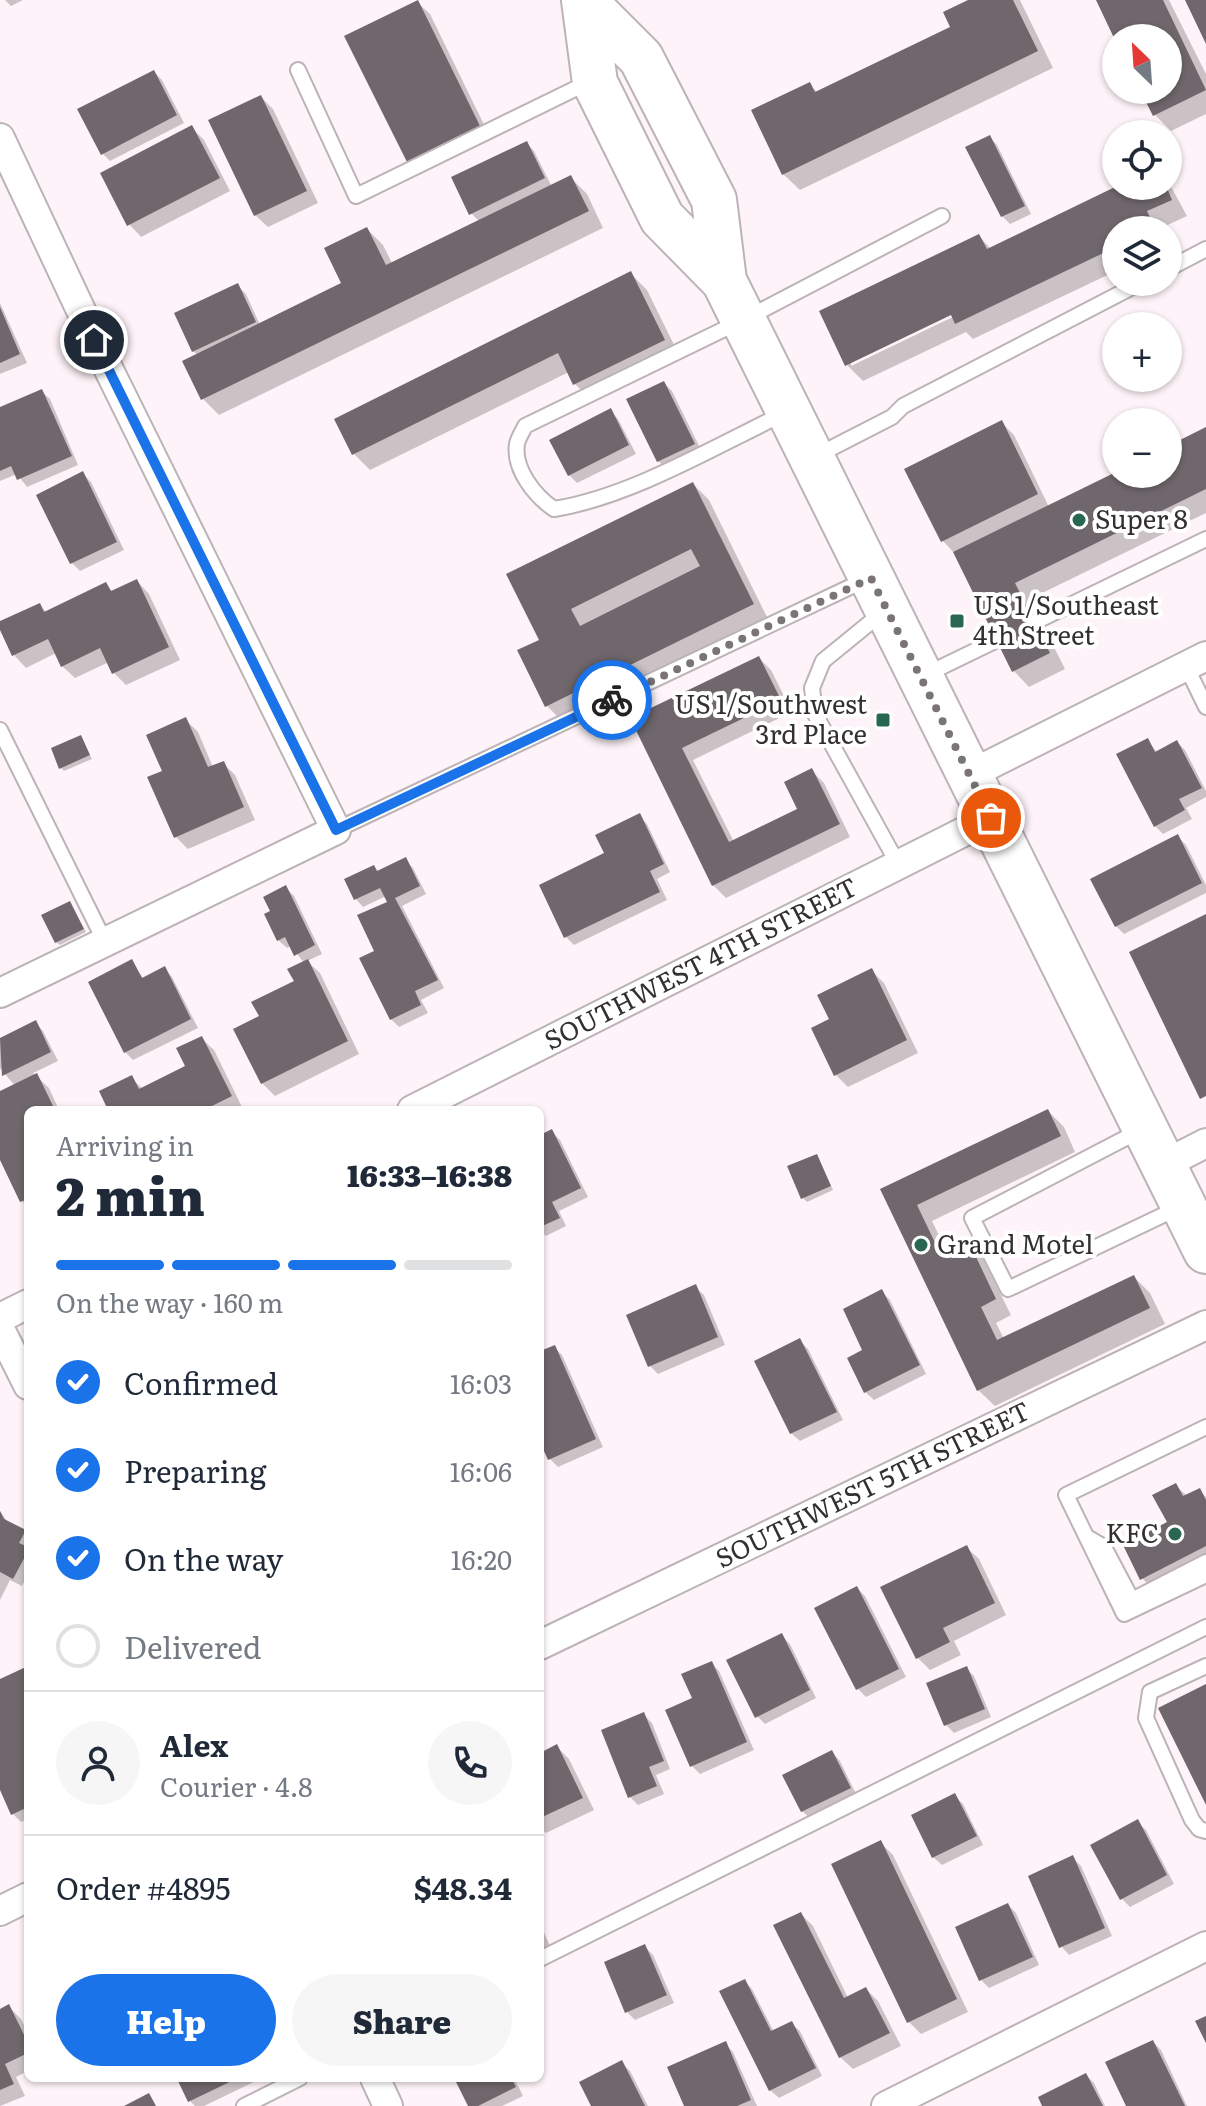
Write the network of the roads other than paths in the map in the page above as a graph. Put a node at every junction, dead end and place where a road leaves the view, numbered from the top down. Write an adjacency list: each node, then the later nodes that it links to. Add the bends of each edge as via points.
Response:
1 (584, 0): 3 (main road); 8 (main road, via 641,58 714,200)
2 (298, 70): 3 (lane, via 356,196)
3 (595, 79): 8 (main road, via 662,218)
4 (0, 138): 23 (street)
5 (942, 216): 10 (lane)
6 (1206, 249): 7 (lane)
7 (1182, 262)
8 (724, 281): 10 (main road)
9 (1115, 296): 12 (lane)
10 (743, 320): 11 (main road); 11 (lane, via 525,426 517,444 527,480 538,498 554,509 581,504 681,464)
11 (788, 411): 12 (main road)
12 (812, 458): 14 (main road)
13 (1206, 539): 15 (lane)
14 (879, 593): 18 (main road); 23 (lane); 24 (lane, via 823,661 812,688 815,714)
15 (1035, 622)
16 (995, 641): 18 (lane)
17 (1196, 661): 19 (lane); 21 (street)
18 (921, 677): 21 (main road)
19 (1206, 707)
20 (0, 730): 25 (lane)
21 (969, 775): 22 (main road)
22 (991, 818): 24 (street, SOUTHWEST 4TH STREET); 29 (main road)
23 (336, 830): 25 (street)
24 (898, 864): 27 (street, SOUTHWEST 4TH STREET)
25 (105, 942): 26 (street)
26 (0, 993)
27 (420, 1106)
28 (1206, 1143): 29 (street)
29 (1154, 1146): 30 (main road); 30 (lane, via 972,1218 1008,1289)
30 (1183, 1205): 31 (main road)
31 (1206, 1251)
32 (24, 1306): 33 (street)
33 (0, 1318)
34 (1206, 1325): 42 (street, SOUTHWEST 5TH STREET)
35 (0, 1329): 36 (street)
36 (24, 1377)
37 (1206, 1427): 38 (lane, via 1066,1495)
38 (1087, 1537): 39 (lane, via 1104,1547 1132,1600); 40 (lane, via 1124,1614)
39 (1206, 1562)
40 (1206, 1575)
41 (1206, 1627): 48 (lane)
42 (544, 1643)
43 (1206, 1666): 44 (lane, via 1150,1692 1146,1705 1146,1718 1192,1820)
44 (1206, 1831)
45 (24, 1899): 46 (street)
46 (0, 1911)
47 (1206, 1946): 53 (street)
48 (544, 1957)
49 (292, 2082): 51 (lane)
50 (377, 2082): 52 (street)
51 (244, 2106)
52 (388, 2106)
53 (886, 2106)

